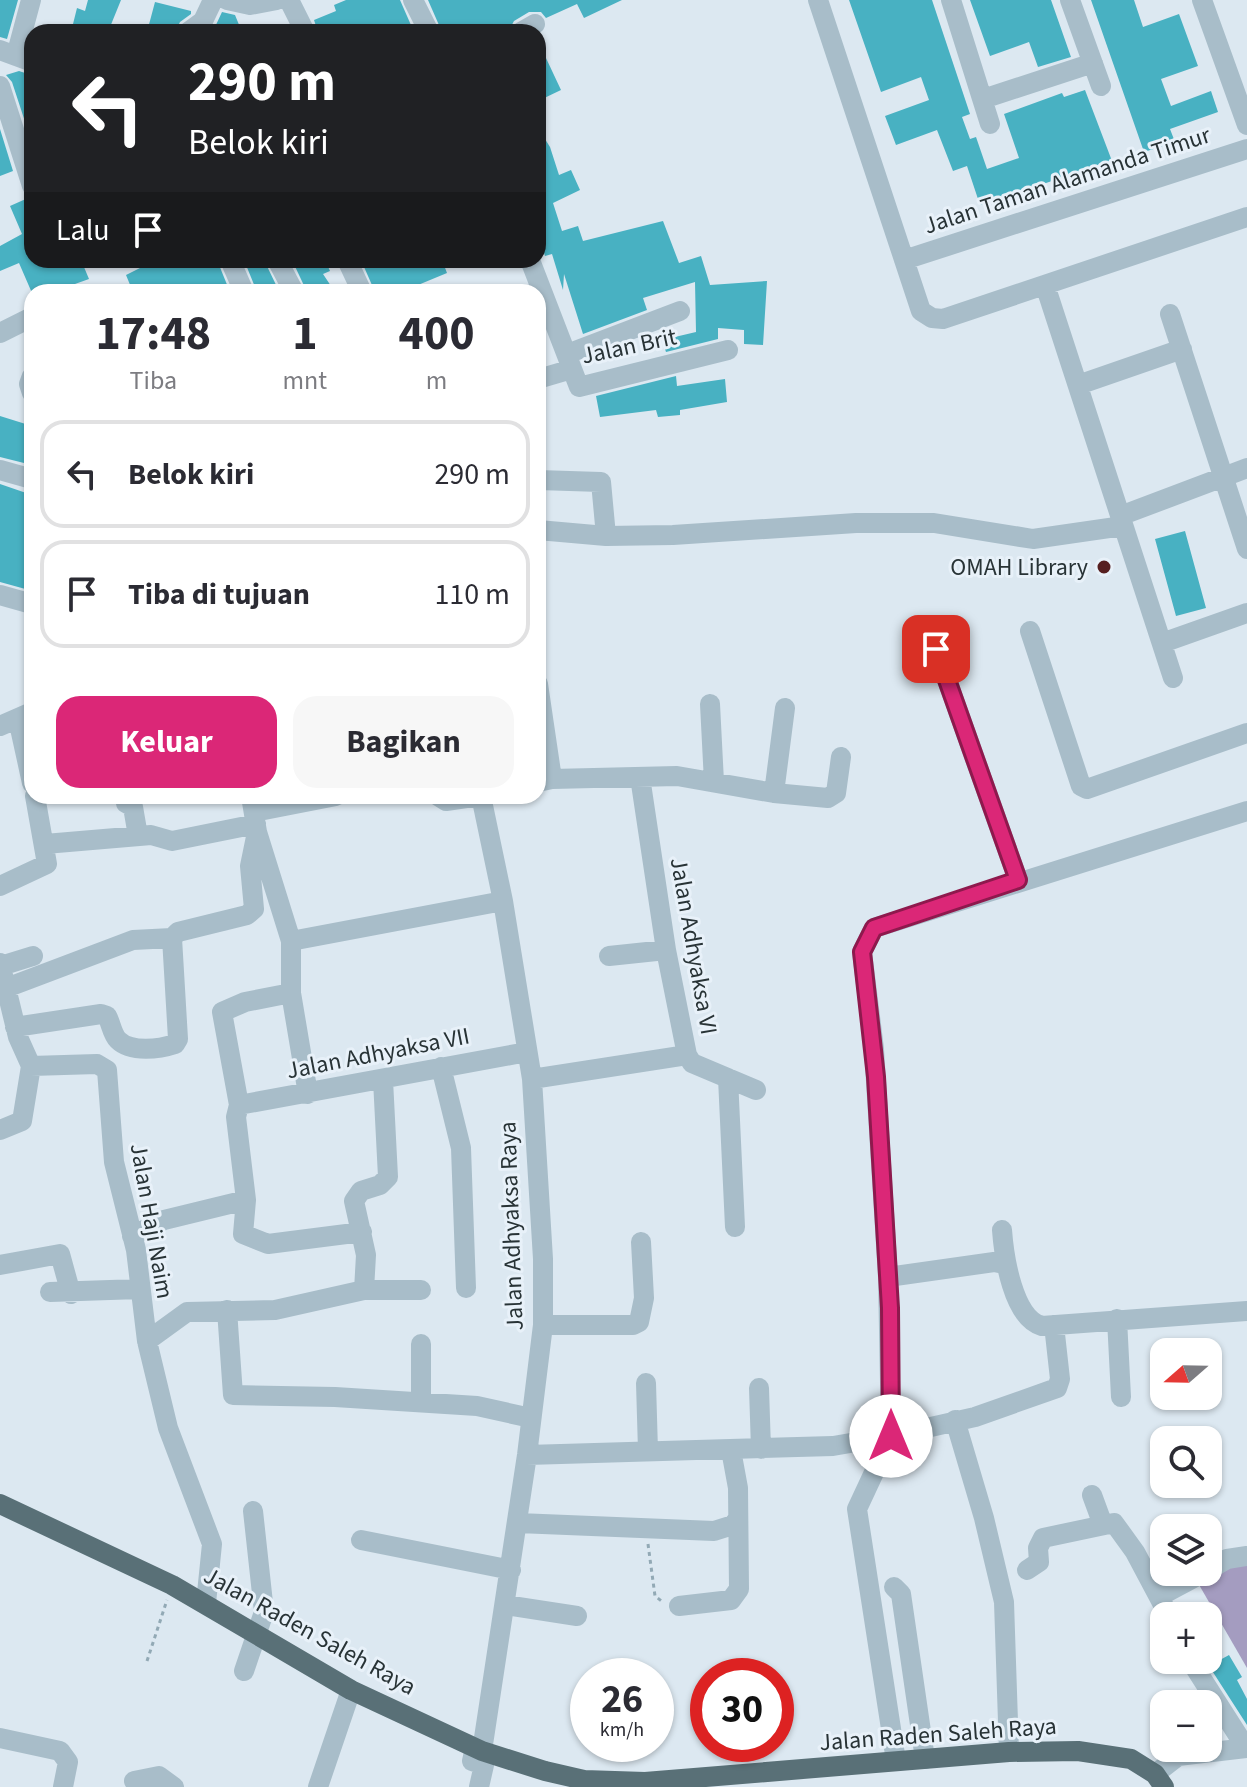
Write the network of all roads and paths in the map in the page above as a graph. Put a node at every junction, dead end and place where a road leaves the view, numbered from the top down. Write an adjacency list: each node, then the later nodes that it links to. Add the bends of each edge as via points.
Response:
1 (31, 0): 11 (street)
2 (213, 0): 12 (street)
3 (227, 0): 4 (street, via 250,5)
4 (277, 0)
5 (289, 0): 13 (street)
6 (413, 0): 14 (street)
7 (818, 0): 26 (street)
8 (951, 0): 20 (street)
9 (1070, 0): 17 (street)
10 (1202, 0): 22 (street)
11 (25, 24)
12 (199, 24)
13 (301, 24)
14 (425, 24)
15 (24, 26): 16 (street)
16 (16, 56)
17 (1093, 63): 19 (street); 20 (street)
18 (0, 86): 24 (street)
19 (1101, 86)
20 (983, 99): 21 (street)
21 (990, 124)
22 (1247, 125)
23 (1247, 149): 26 (street, Jalan Taman Alamanda Timur)
24 (24, 161)
25 (1247, 217): 27 (street)
26 (904, 260): 27 (street, via 921,311 932,318 943,319)
27 (1045, 285): 37 (street)
28 (546, 301): 35 (street, Jalan Brit)
29 (680, 311): 35 (street)
30 (1170, 314): 33 (street)
31 (24, 321): 32 (street)
32 (0, 333)
33 (1182, 349): 37 (street); 40 (street)
34 (728, 350): 35 (street, Jalan Brit, via 580,387)
35 (569, 361): 36 (street)
36 (546, 374)
37 (1078, 385): 43 (street)
38 (1247, 468): 40 (street)
39 (0, 470): 41 (street)
40 (1222, 475): 43 (street); 46 (street)
41 (24, 477)
42 (546, 480): 45 (street, via 601,482)
43 (1122, 521): 45 (street, via 1033,539 934,523); 51 (street)
44 (546, 531): 45 (street)
45 (606, 536)
46 (1247, 549)
47 (0, 595): 48 (street)
48 (24, 602)
49 (1247, 613): 51 (street)
50 (1030, 631): 57 (street, via 1081,786 1087,789)
51 (1162, 643): 53 (street)
52 (936, 649): 72 (street)
53 (1173, 678)
54 (710, 704): 62 (street)
55 (785, 708): 63 (street)
56 (17, 719): 58 (street)
57 (1247, 733)
58 (24, 749)
59 (841, 757): 63 (street, via 832,798)
60 (640, 777): 61 (street); 62 (street); 77 (street, Jalan Adhyaksa VI)
61 (546, 780)
62 (714, 782): 63 (street)
63 (774, 793)
64 (37, 804): 71 (street)
65 (128, 804): 70 (street, via 133,807)
66 (303, 804): 69 (street)
67 (482, 804): 74 (street, Jalan Adhyaksa Raya)
68 (1247, 811): 72 (street)
69 (254, 816): 70 (street, via 172,841); 75 (street, via 254,909); 76 (street)
70 (138, 836): 71 (street)
71 (45, 844): 73 (street, via 47,864)
72 (1018, 880): 103 (street, via 874,928 862,952 874,1049)
73 (0, 886)
74 (503, 901): 76 (street); 84 (street, Jalan Adhyaksa Raya)
75 (172, 938): 81 (street, via 133,940); 83 (street, via 175,1044 148,1049 125,1044 101,1014)
76 (291, 941): 82 (street)
77 (666, 950): 79 (street); 85 (street, Jalan Adhyaksa VI)
78 (33, 956): 80 (street)
79 (609, 956)
80 (0, 965): 81 (street)
81 (6, 988): 83 (street)
82 (291, 993): 92 (street); 93 (street, via 222,1012)
83 (15, 1027): 86 (street)
84 (527, 1052): 87 (street, Jalan Adhyaksa VII); 89 (street, Jalan Adhyaksa Raya)
85 (687, 1055): 88 (street, via 692,1063); 89 (street, Jalan Adhyaksa VI)
86 (31, 1066): 94 (street, via 22,1121); 99 (street, Jalan Haji Naim, via 104,1066 114,1162)
87 (441, 1067): 90 (street, Jalan Adhyaksa VII); 104 (street, via 461,1148)
88 (728, 1078): 91 (street); 96 (street)
89 (532, 1079): 111 (street, Jalan Adhyaksa Raya)
90 (383, 1080): 92 (street, Jalan Adhyaksa VII); 98 (street, via 389,1171 380,1185 356,1195)
91 (756, 1090)
92 (308, 1094): 93 (street, Jalan Adhyaksa VII)
93 (239, 1105): 95 (street)
94 (0, 1130)
95 (246, 1200): 98 (street, via 244,1236 268,1244); 99 (street, via 164,1220)
96 (735, 1227)
97 (1002, 1230): 101 (street)
98 (362, 1232): 106 (street)
99 (132, 1236): 105 (street, Jalan Haji Naim)
100 (641, 1242): 111 (street, via 644,1298 639,1322)
101 (1004, 1264): 103 (street); 112 (street, via 1027,1319)
102 (0, 1265): 105 (street, via 60,1254 61,1293)
103 (888, 1277): 121 (street)
104 (466, 1288)
105 (140, 1289): 113 (street, Jalan Haji Naim)
106 (364, 1290): 107 (street); 108 (street, via 275,1310)
107 (421, 1290)
108 (227, 1310): 113 (street, via 187,1312); 118 (street, via 233,1395)
109 (1247, 1311): 110 (street)
110 (1117, 1319): 112 (street); 117 (street)
111 (543, 1325): 119 (street, Jalan Adhyaksa Raya)
112 (1054, 1325): 120 (street, via 1057,1388)
113 (147, 1341): 143 (street, Jalan Haji Naim, via 168,1428 212,1544)
114 (421, 1344): 118 (street)
115 (646, 1383): 124 (street)
116 (759, 1388): 122 (street)
117 (1121, 1397)
118 (421, 1403): 119 (street, via 477,1406)
119 (531, 1418): 125 (street, Jalan Adhyaksa Raya)
120 (955, 1420): 121 (street); 155 (street, via 1004,1602)
121 (891, 1436): 122 (street, via 854,1445); 157 (street, via 857,1509)
122 (761, 1449): 123 (street)
123 (731, 1450): 124 (street); 129 (street)
124 (648, 1451): 125 (street)
125 (527, 1455): 130 (street, Jalan Adhyaksa Raya)
126 (1092, 1495): 131 (street)
127 (0, 1504): 138 (main road, Jalan Raden Saleh Raya)
128 (253, 1511): 147 (street, via 264,1593)
129 (738, 1519): 132 (street, via 714,1531); 145 (street, via 736,1597)
130 (518, 1523): 132 (street); 136 (street, Jalan Adhyaksa Raya)
131 (1103, 1525): 137 (street, via 1043,1538 1039,1562); 141 (street, via 1120,1528)
132 (646, 1529): 145 (path, via 657,1600)
133 (361, 1540): 136 (street)
134 (1247, 1556): 135 (street)
135 (1222, 1562)
136 (511, 1570): 144 (street, Jalan Adhyaksa Raya)
137 (1027, 1570)
138 (172, 1585): 143 (main road, Jalan Raden Saleh Raya); 148 (path)
139 (1179, 1586): 141 (street)
140 (894, 1587): 156 (street, via 901,1594)
141 (1160, 1596): 142 (street)
142 (1163, 1602)
143 (206, 1603): 147 (main road, Jalan Raden Saleh Raya)
144 (505, 1605): 146 (street); 154 (street, Jalan Adhyaksa Raya)
145 (679, 1606)
146 (577, 1616)
147 (258, 1633): 149 (street); 151 (main road, Jalan Raden Saleh Raya)
148 (147, 1661)
149 (244, 1671)
150 (1199, 1674): 153 (street)
151 (351, 1690): 154 (main road, Jalan Raden Saleh Raya); 164 (street)
152 (0, 1738): 162 (street, via 60,1751 68,1762)
153 (1246, 1748): 160 (street, via 1178,1756)
154 (479, 1749): 158 (main road, Jalan Raden Saleh Raya); 165 (street, Jalan Adhyaksa Raya, via 472,1761 484,1765)
155 (1009, 1752): 156 (main road, Jalan Raden Saleh Raya); 160 (main road, Jalan Raden Saleh Raya, via 1110,1754 1131,1759)
156 (925, 1759): 157 (main road, Jalan Raden Saleh Raya)
157 (896, 1761): 159 (main road, Jalan Raden Saleh Raya)
158 (545, 1779): 159 (main road, Jalan Raden Saleh Raya)
159 (752, 1780)
160 (1160, 1780)
161 (134, 1781): 163 (street, via 159,1776)
162 (63, 1787)
163 (174, 1787)
164 (318, 1787)
165 (479, 1787)

